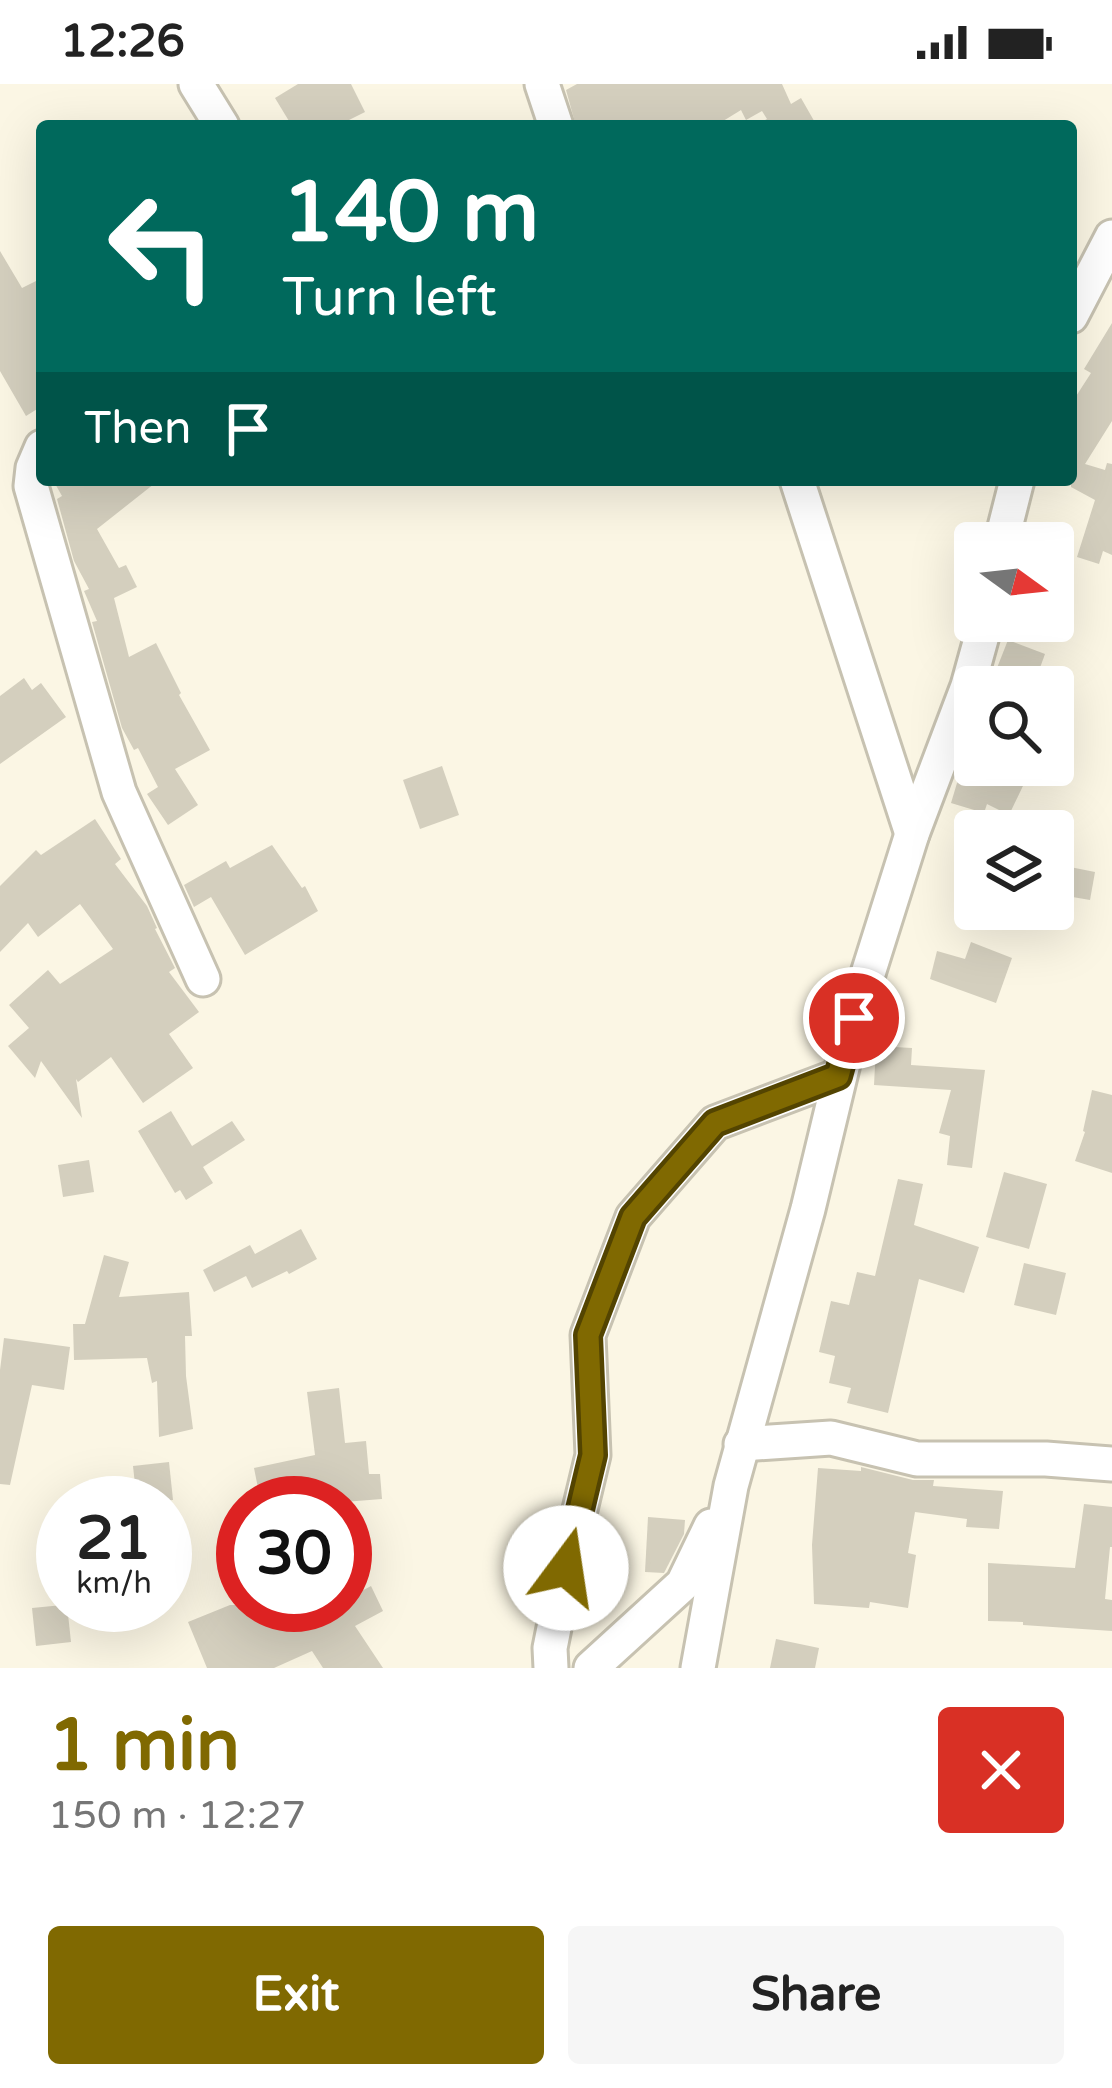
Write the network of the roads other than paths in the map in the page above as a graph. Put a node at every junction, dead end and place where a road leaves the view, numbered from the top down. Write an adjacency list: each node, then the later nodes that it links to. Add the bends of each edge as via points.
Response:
1 (196, 84): 3 (street)
2 (542, 84): 4 (street)
3 (218, 120)
4 (554, 120)
5 (1112, 237): 6 (street)
6 (1077, 304)
7 (36, 461): 13 (street, via 31,486 119,792)
8 (799, 486): 12 (street)
9 (1015, 486): 10 (street)
10 (1006, 522)
11 (980, 642): 12 (street)
12 (912, 834): 14 (street)
13 (203, 979)
14 (838, 1076): 15 (street); 18 (street, via 715,1123 633,1217 588,1335 593,1455)
15 (741, 1444): 16 (street, via 831,1438 917,1460); 17 (street)
16 (1112, 1464)
17 (730, 1486): 19 (street, via 682,1584); 20 (street)
18 (551, 1668)
19 (591, 1668)
20 (698, 1668)

